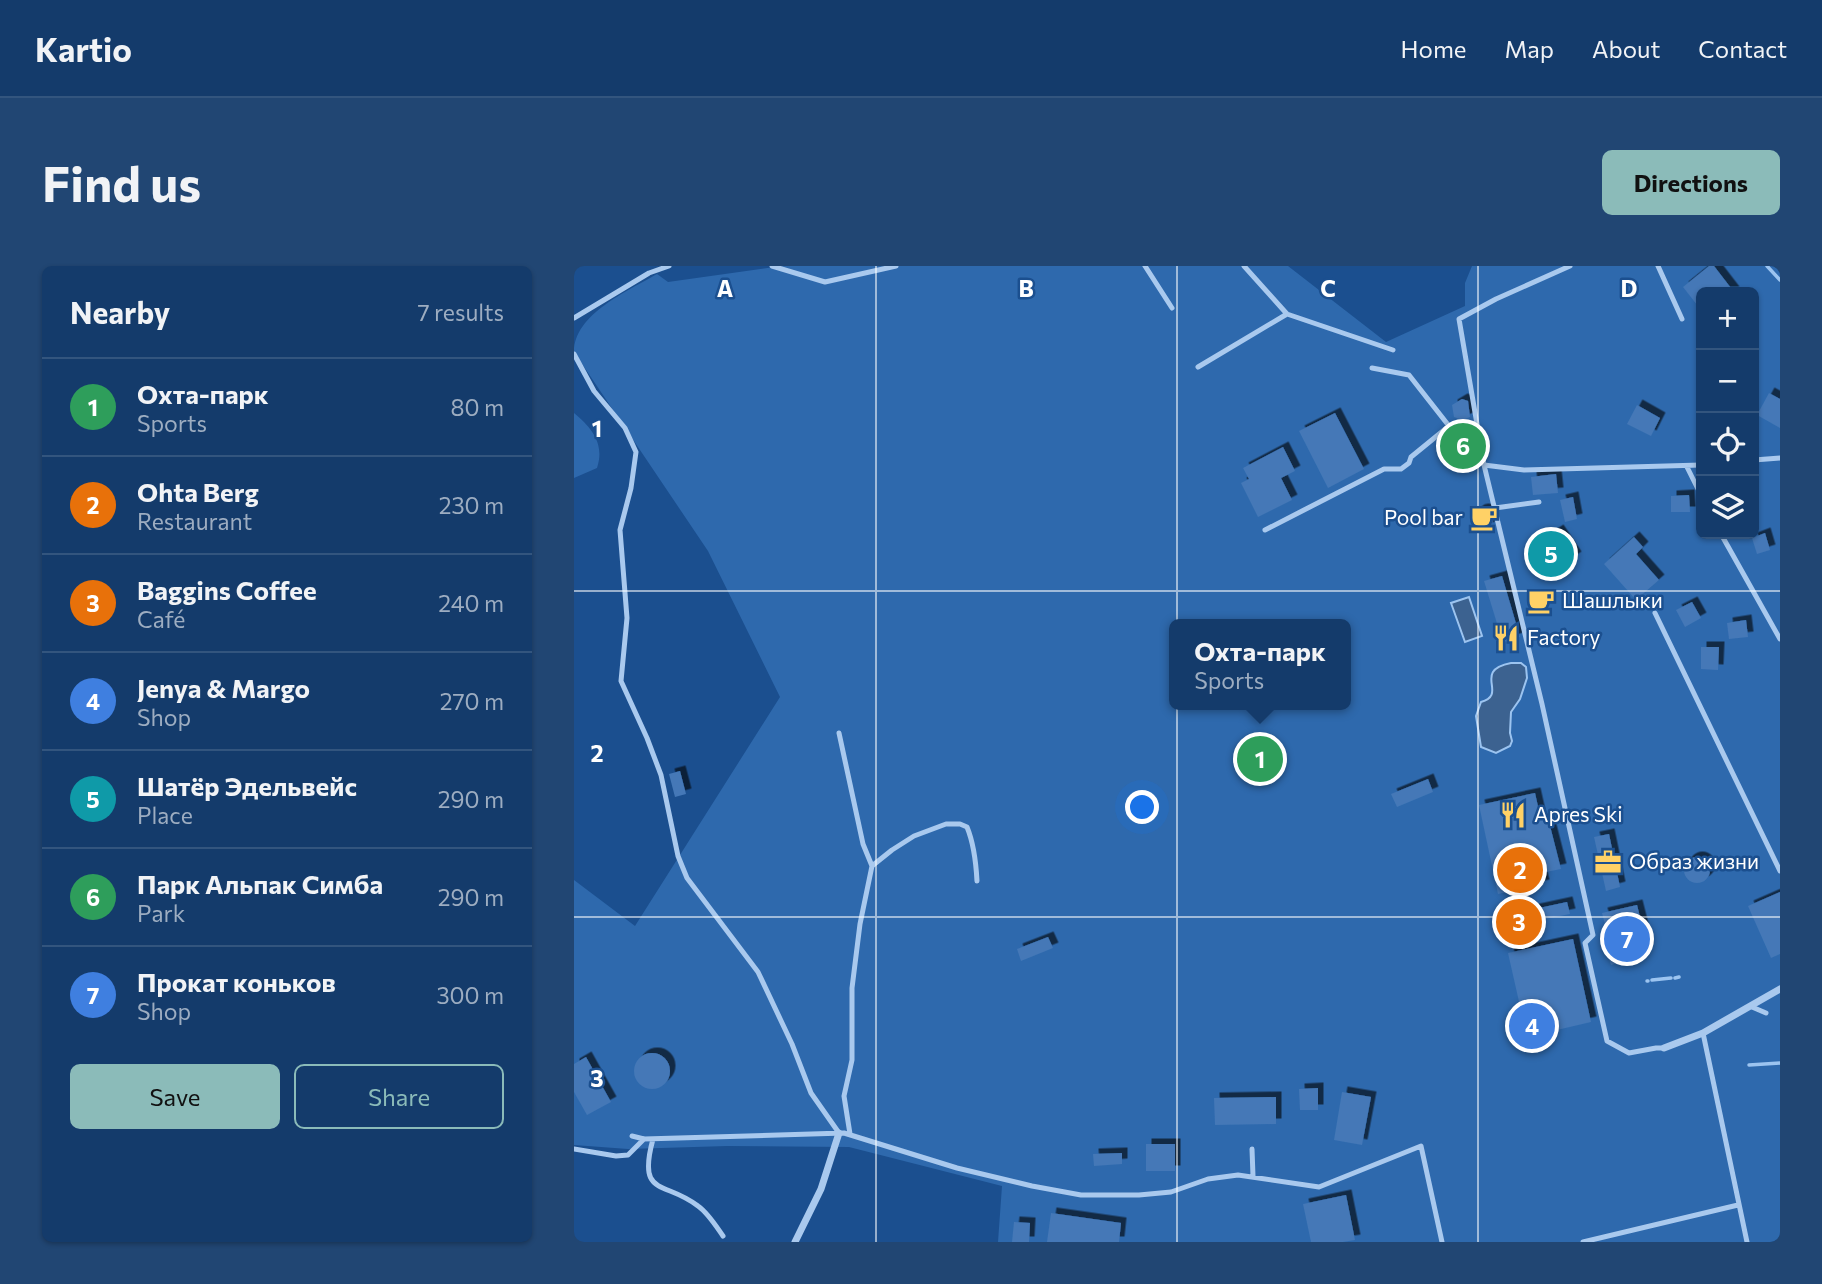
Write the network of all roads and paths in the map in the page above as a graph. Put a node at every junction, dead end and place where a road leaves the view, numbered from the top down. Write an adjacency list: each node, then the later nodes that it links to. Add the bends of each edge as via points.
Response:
1 (668, 266): 10 (lane)
2 (772, 266): 3 (lane, via 825,282)
3 (896, 266)
4 (1145, 266): 8 (lane)
5 (1244, 266): 9 (lane)
6 (1570, 266): 17 (lane, via 1459,319)
7 (1658, 266): 11 (lane)
8 (1172, 308)
9 (1287, 314): 12 (lane); 14 (lane)
10 (574, 318)
11 (1682, 319)
12 (1393, 350)
13 (574, 354): 39 (lane, via 594,391 625,428 636,452 620,530 627,618 621,681 661,775 678,856 687,878 758,972 811,1093)
14 (1198, 367)
15 (1372, 368): 16 (lane, via 1409,375)
16 (1449, 426): 17 (lane); 26 (lane, via 1401,469 1384,469)
17 (1478, 433): 20 (lane)
18 (1780, 458): 19 (lane)
19 (1759, 460)
20 (1484, 465): 22 (lane, via 1524,470); 25 (lane)
21 (1696, 466): 22 (lane)
22 (1687, 467): 23 (lane)
23 (1696, 485)
24 (1539, 502): 25 (lane)
25 (1495, 508): 38 (lane, via 1593,935 1585,943 1607,1041 1629,1053)
26 (1265, 530)
27 (1724, 539): 29 (lane)
28 (1655, 613): 32 (lane)
29 (1780, 639)
30 (839, 733): 31 (lane)
31 (872, 866): 33 (lane, via 914,836 946,824 960,824 970,835); 40 (lane, via 852,988 852,1060 844,1096)
32 (1780, 871)
33 (977, 881)
34 (1780, 989): 35 (street)
35 (1752, 1007): 36 (lane); 37 (street)
36 (1766, 1013)
37 (1703, 1033): 38 (street); 47 (lane)
38 (1664, 1048)
39 (839, 1133): 40 (lane); 43 (lane); 49 (street, via 821,1189)
40 (850, 1134): 46 (lane, via 957,1168 1082,1195 1171,1192 1208,1179)
41 (632, 1136): 42 (lane)
42 (644, 1139): 43 (lane); 44 (lane, via 628,1155)
43 (653, 1139): 48 (lane, via 648,1175 653,1183 698,1206)
44 (574, 1149)
45 (1252, 1149): 46 (lane)
46 (1253, 1176): 50 (lane, via 1319,1187 1421,1146)
47 (1738, 1205): 51 (lane); 52 (lane)
48 (723, 1236)
49 (795, 1242)
50 (1442, 1242)
51 (1583, 1242)
52 (1747, 1242)

